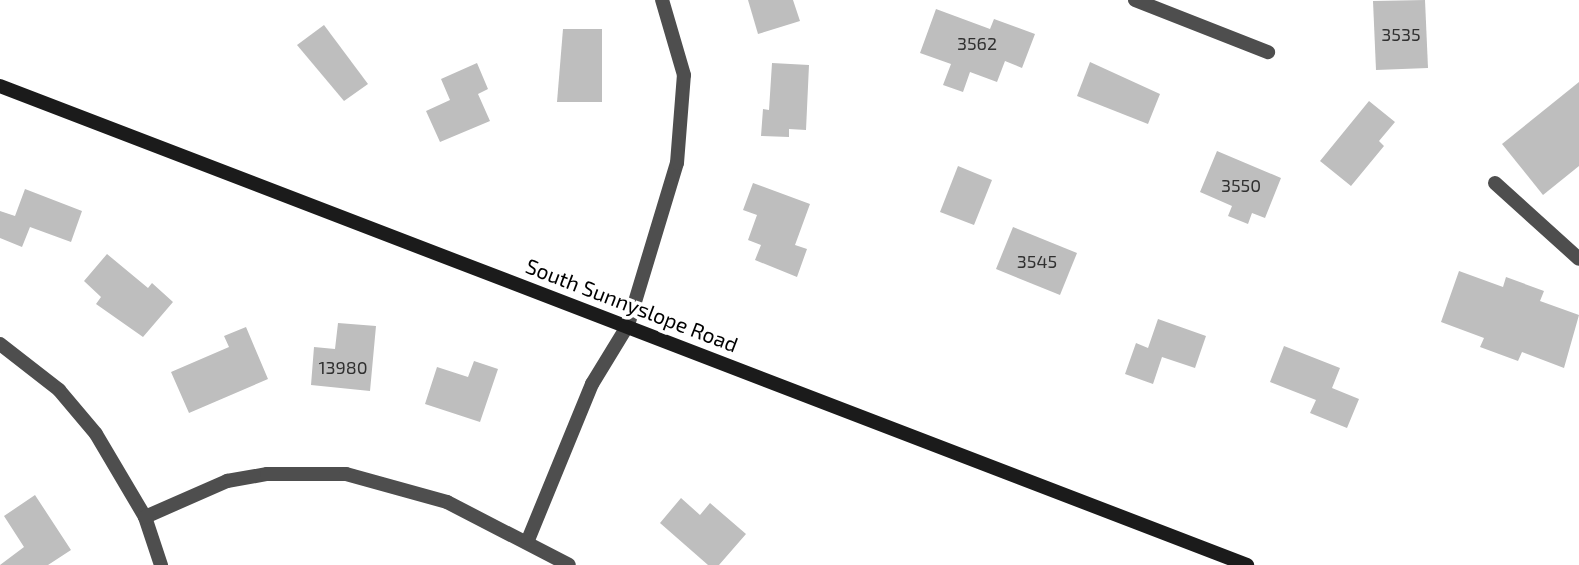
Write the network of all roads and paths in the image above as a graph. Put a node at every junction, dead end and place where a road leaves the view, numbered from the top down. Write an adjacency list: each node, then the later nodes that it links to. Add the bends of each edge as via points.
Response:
1 (662, 0): 7 (street, via 678,44 685,119 677,163)
2 (1135, 0): 3 (street)
3 (1268, 52)
4 (0, 86): 7 (street, South Sunnyslope Road)
5 (1495, 183): 6 (street)
6 (1579, 260)
7 (628, 325): 10 (street, via 592,384); 13 (street, South Sunnyslope Road)
8 (0, 344): 9 (street, via 59,390 96,434)
9 (145, 517): 10 (street, via 227,481 267,474 346,474 447,502); 11 (street)
10 (528, 541): 12 (street)
11 (161, 565)
12 (569, 565)
13 (1247, 565)

